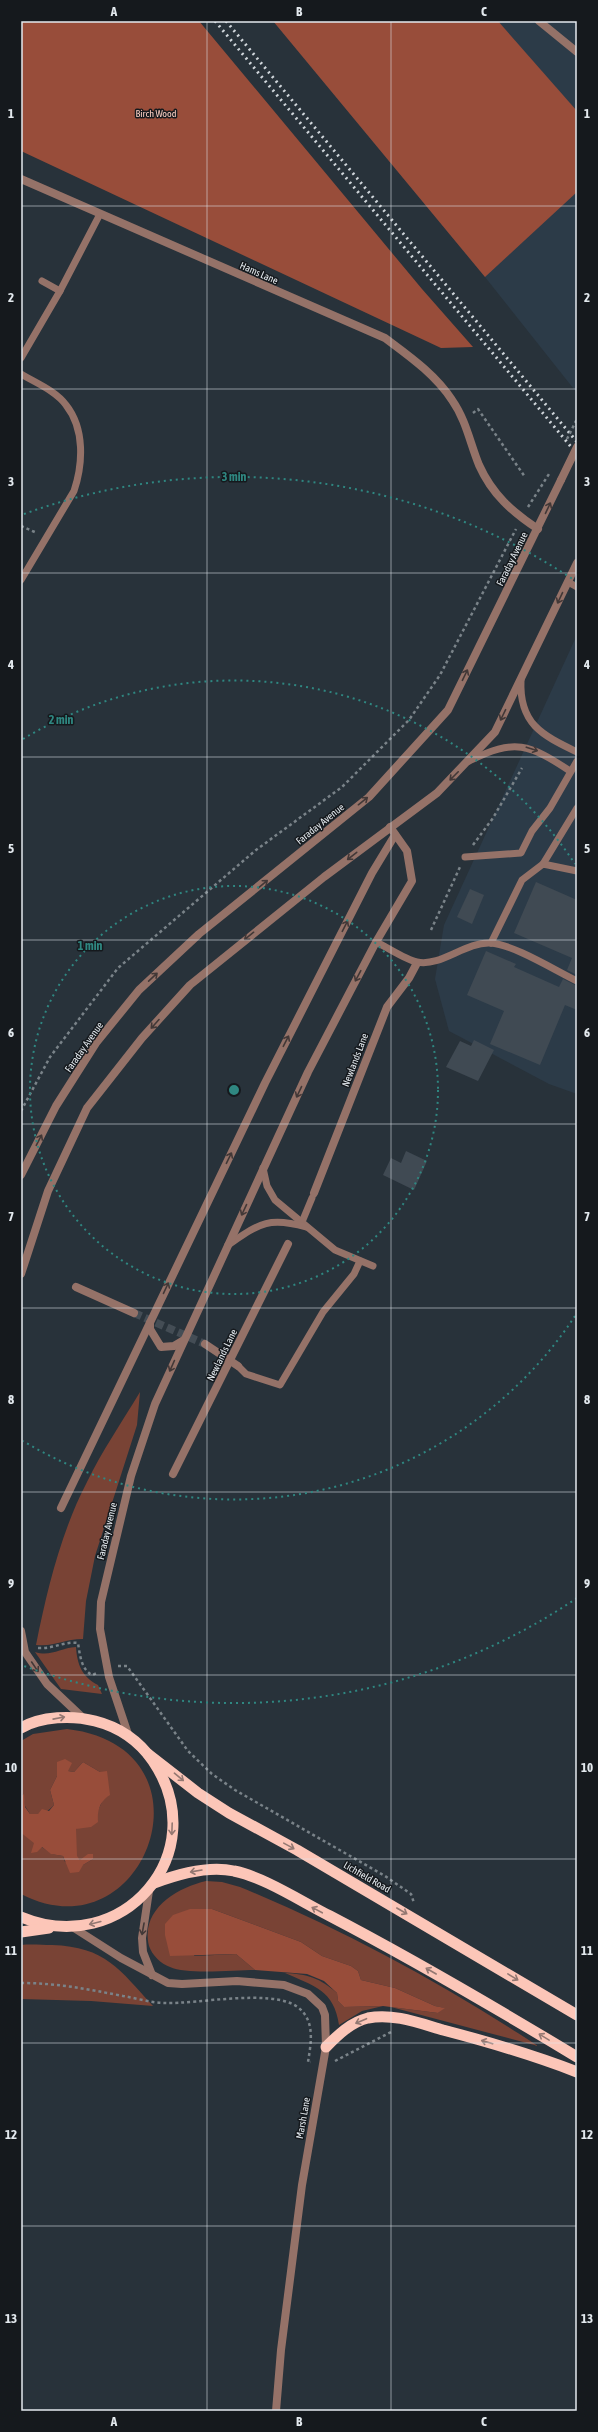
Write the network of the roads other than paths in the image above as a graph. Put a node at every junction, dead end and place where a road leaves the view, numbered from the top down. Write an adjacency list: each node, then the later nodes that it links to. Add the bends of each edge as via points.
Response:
1 (539, 21): 2 (street)
2 (577, 52)
3 (21, 179): 4 (street, Hams Lane)
4 (100, 214): 6 (lane); 10 (street, Hams Lane, via 385,338 431,375 452,399 464,420 479,465 492,488 505,505)
5 (42, 281): 6 (lane)
6 (60, 291): 7 (lane)
7 (21, 358)
8 (21, 374): 12 (lane, via 56,396 66,406 75,423 81,454 80,475 74,491)
9 (577, 447): 10 (street, Faraday Avenue, one-way to 9, bridge)
10 (538, 529): 31 (street, Faraday Avenue, one-way to 10, via 56,1106 84,1062 139,990 199,934 370,796 448,710)
11 (577, 563): 13 (street)
12 (21, 580)
13 (568, 582): 14 (lane); 15 (street, one-way to 15)
14 (577, 587)
15 (521, 678): 16 (lane, via 520,695 530,721 546,736); 17 (street, one-way to 17, via 495,732)
16 (577, 752)
17 (468, 761): 19 (lane, one-way to 19, via 480,755 518,746 534,749); 21 (street, one-way to 21, via 437,793)
18 (577, 761): 19 (lane)
19 (570, 771): 23 (lane, via 521,853)
20 (577, 808): 24 (lane)
21 (390, 827): 22 (street, Faraday Avenue); 39 (street, one-way to 39, via 190,985 142,1038 87,1108 48,1191)
22 (395, 835): 26 (street, Faraday Avenue, via 408,851 412,881); 42 (street, one-way to 22, via 265,1083 372,873)
23 (464, 857)
24 (543, 864): 25 (lane); 27 (lane, via 522,880)
25 (577, 871)
26 (376, 942): 28 (lane); 30 (street, Faraday Avenue, one-way to 30, via 308,1072)
27 (491, 943): 28 (lane, via 471,945 447,958); 29 (lane, via 515,950)
28 (418, 962): 32 (street, Newlands Lane, via 387,1007)
29 (577, 981)
30 (263, 1168): 33 (lane, via 267,1186 275,1200); 36 (street, Faraday Avenue, one-way to 36)
31 (21, 1174)
32 (313, 1196): 33 (lane, Newlands Lane)
33 (302, 1222): 34 (lane)
34 (310, 1229): 36 (lane, via 285,1221 266,1222 249,1229); 37 (lane, via 335,1250)
35 (288, 1244): 45 (street, Newlands Lane)
36 (226, 1247): 43 (street, Faraday Avenue)
37 (360, 1261): 38 (lane); 46 (lane, via 354,1274 323,1312 280,1385 246,1374)
38 (373, 1266)
39 (21, 1274)
40 (76, 1287): 41 (street)
41 (134, 1313)
42 (150, 1323): 43 (street, via 152,1334 161,1347 174,1346); 48 (street)
43 (184, 1340): 52 (street, Faraday Avenue, one-way to 52, via 156,1404 131,1476 102,1594 100,1629 107,1669)
44 (205, 1344): 45 (street)
45 (230, 1360): 46 (street); 47 (street, Newlands Lane)
46 (238, 1366)
47 (173, 1474)
48 (61, 1508)
49 (21, 1631): 50 (street, one-way to 50, via 24,1648 47,1684)
50 (83, 1718): 51 (highway, one-way to 50, via 63,1717); 52 (highway, via 104,1723)
51 (21, 1728)
52 (128, 1734): 53 (highway)
53 (148, 1754): 54 (highway, one-way to 54, via 160,1771 172,1811 169,1850); 60 (highway, Lichfield Road, one-way to 60, via 198,1793 229,1813)
54 (151, 1887): 57 (highway, one-way to 57, via 125,1911 100,1923); 59 (street, one-way to 59, via 142,1938 143,1952); 62 (highway, one-way to 54, via 394,1950 241,1873 211,1869 189,1873)
55 (21, 1917): 56 (highway)
56 (59, 1927): 57 (highway); 58 (highway)
57 (74, 1928): 59 (street, Marsh Lane)
58 (21, 1932)
59 (152, 1975): 61 (street, Marsh Lane, via 168,1983 237,1981 284,1985 297,1989 316,1999 322,2007 327,2027)
60 (577, 2015)
61 (326, 2047): 63 (highway, one-way to 61, via 535,2056 392,2017 367,2018 342,2031); 64 (street, Marsh Lane, via 302,2186)
62 (577, 2057)
63 (577, 2072)
64 (276, 2411)

